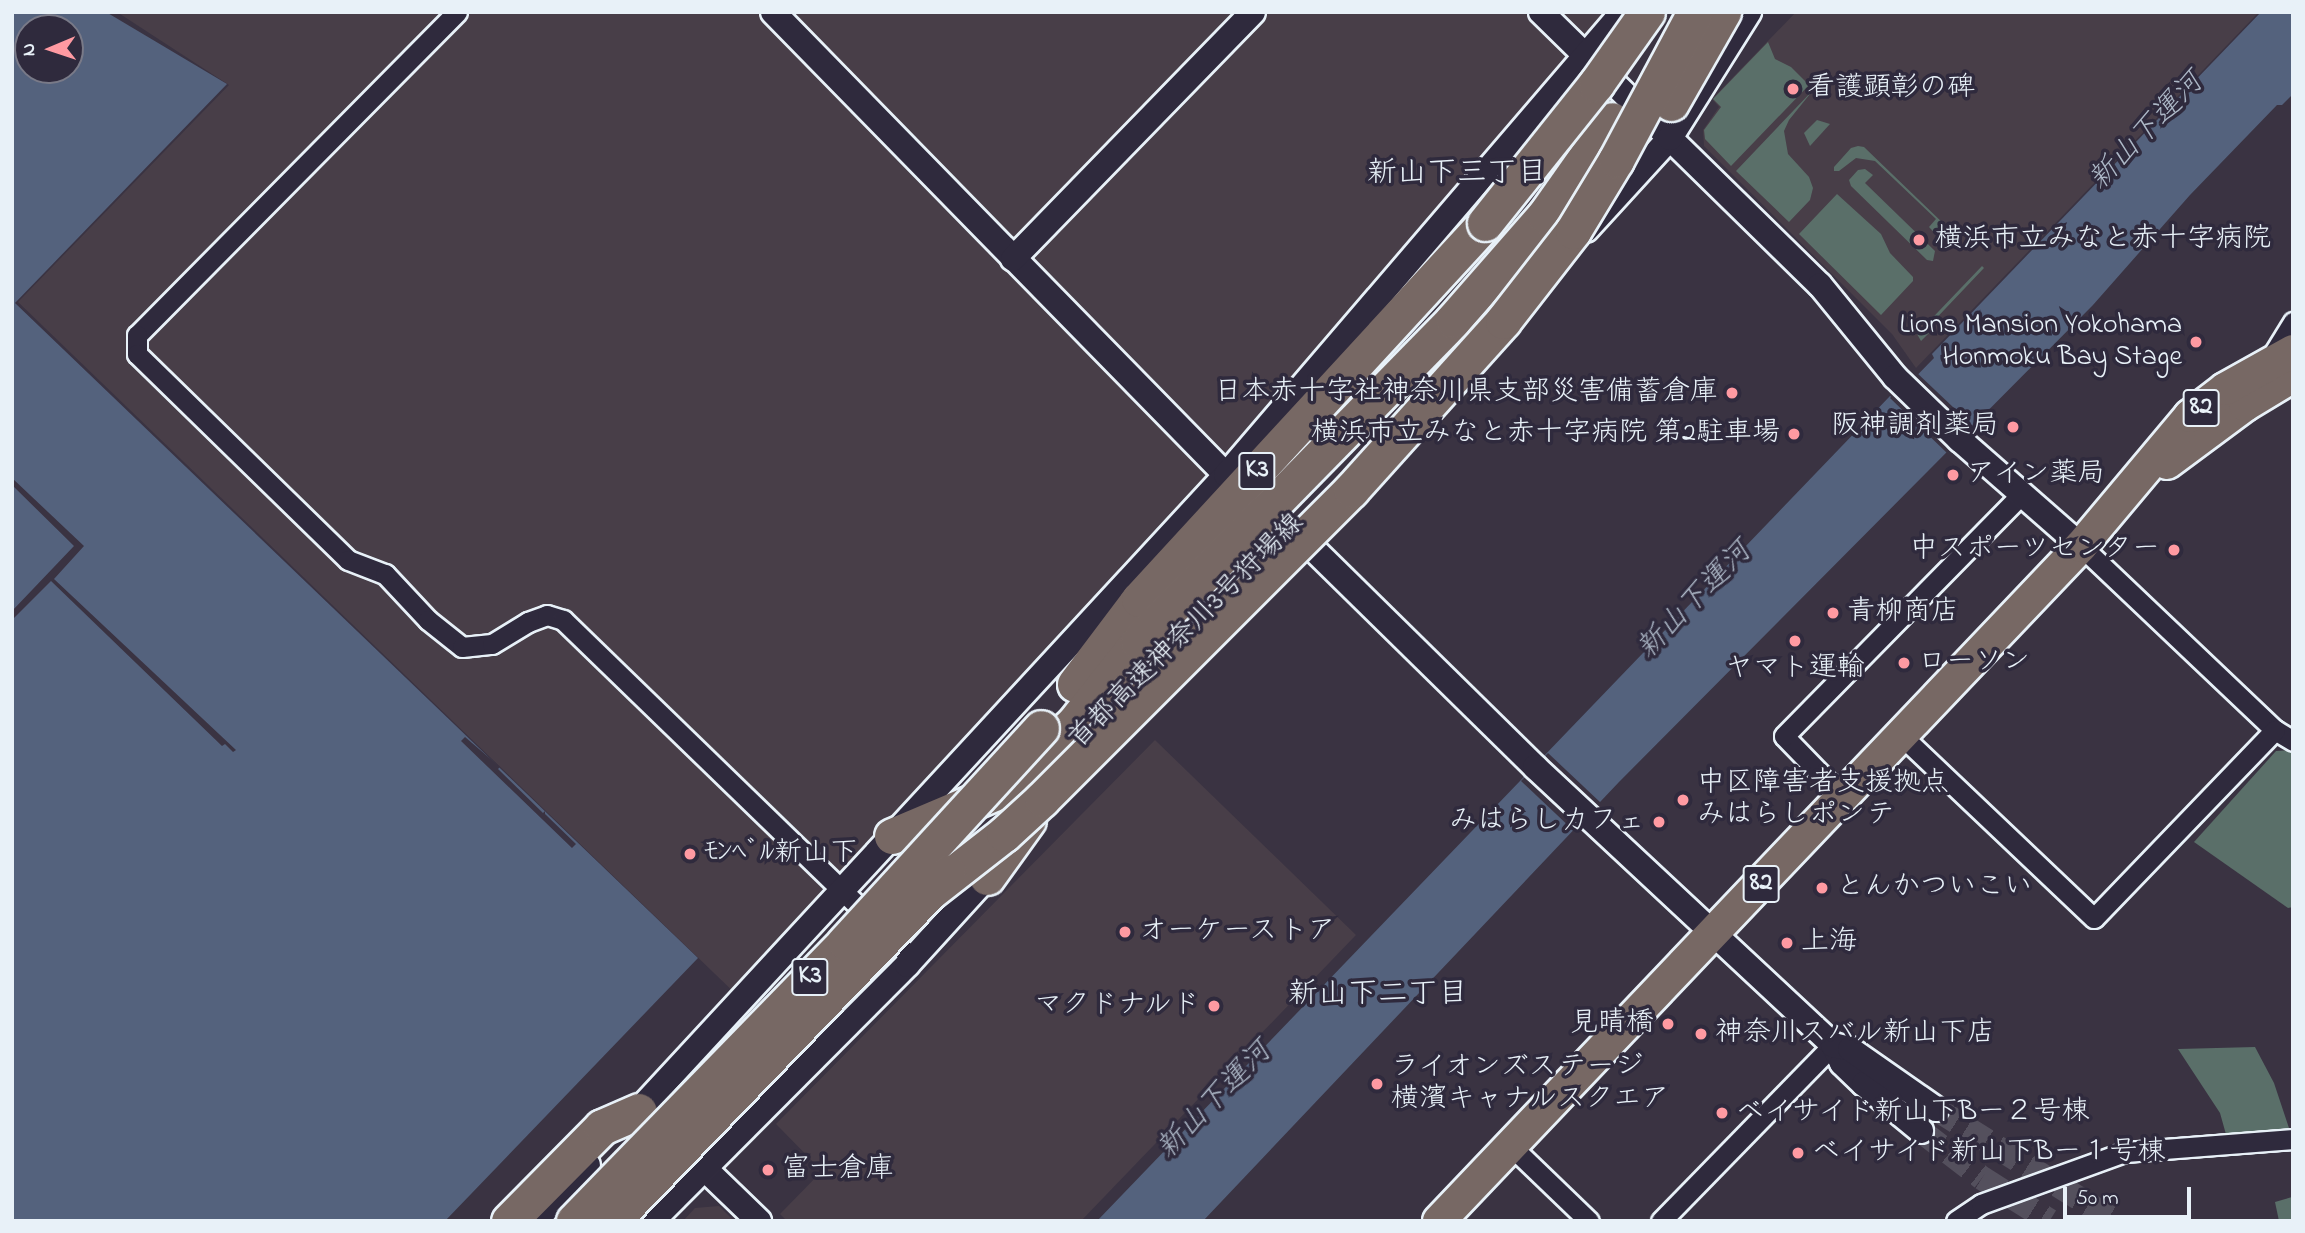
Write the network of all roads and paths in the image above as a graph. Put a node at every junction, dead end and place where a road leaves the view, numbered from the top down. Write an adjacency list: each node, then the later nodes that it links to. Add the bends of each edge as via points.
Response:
1 (457, 12): 29 (street, via 137,335 138,354 348,560 385,574 428,620 462,647 492,645 547,615 563,620)
2 (773, 12): 15 (street)
3 (1252, 12): 15 (street)
4 (1541, 12): 11 (street)
5 (1623, 12): 11 (street)
6 (1647, 12): 22 (highway, K3, bridge, via 1596,84 1485,222 1139,599)
7 (1676, 12): 13 (highway, 首都高速神奈川3号狩場線 / K3)
8 (1695, 12): 30 (highway, K3, bridge, via 1573,231 1503,321 1351,490 1042,799)
9 (1723, 12): 12 (highway, 首都高速神奈川3号狩場線 / K3, bridge)
10 (1749, 12): 14 (street)
11 (1585, 56): 14 (street); 18 (street)
12 (1676, 95): 28 (highway, K3, bridge, via 1583,205 1148,654); 30 (highway, 首都高速神奈川3号狩場線 / K3, bridge, via 1610,185 1505,305)
13 (1612, 120): 22 (highway, 首都高速神奈川3号狩場線 / K3); 27 (highway, K3, via 1545,215 1462,309 1138,642 1074,723 1001,789)
14 (1670, 138): 19 (street, via 1819,285 1903,384); 20 (street)
15 (1013, 259): 18 (street)
16 (2293, 322): 17 (street)
17 (2285, 363): 21 (main road, 82, via 2245,405 2131,490)
18 (1226, 475): 27 (street)
19 (2022, 494): 21 (street); 26 (street, via 1784,736)
20 (1297, 533): 28 (street); 31 (street, via 1535,767)
21 (2081, 546): 23 (street); 24 (main road, 82)
22 (1041, 728): 42 (highway, 首都高速神奈川3号狩場線 / K3, bridge, via 845,942)
23 (2275, 730): 24 (street, via 2094,918); 25 (street)
24 (1903, 737): 26 (main road, 82)
25 (2293, 741)
26 (1844, 798): 31 (main road, 82)
27 (892, 836): 29 (street)
28 (987, 877): 32 (street)
29 (841, 891): 32 (street); 35 (street)
30 (931, 891): 43 (highway, 首都高速神奈川3号狩場線 / K3, bridge)
31 (1714, 934): 33 (street); 38 (main road, 82)
32 (913, 959): 39 (street)
33 (1833, 1045): 34 (street, via 1850,1049); 36 (street, via 1849,1070); 48 (street)
34 (1936, 1109)
35 (639, 1111): 39 (street); 40 (highway, via 603,1127); 41 (street)
36 (1922, 1131)
37 (2293, 1139): 49 (street, via 2125,1152 1981,1204)
38 (1511, 1146): 46 (main road, 82); 47 (street)
39 (703, 1167): 44 (street); 45 (street)
40 (509, 1221)
41 (535, 1221)
42 (574, 1221)
43 (612, 1221)
44 (652, 1221)
45 (759, 1221)
46 (1439, 1221)
47 (1589, 1221)
48 (1661, 1221)
49 (1956, 1221)

